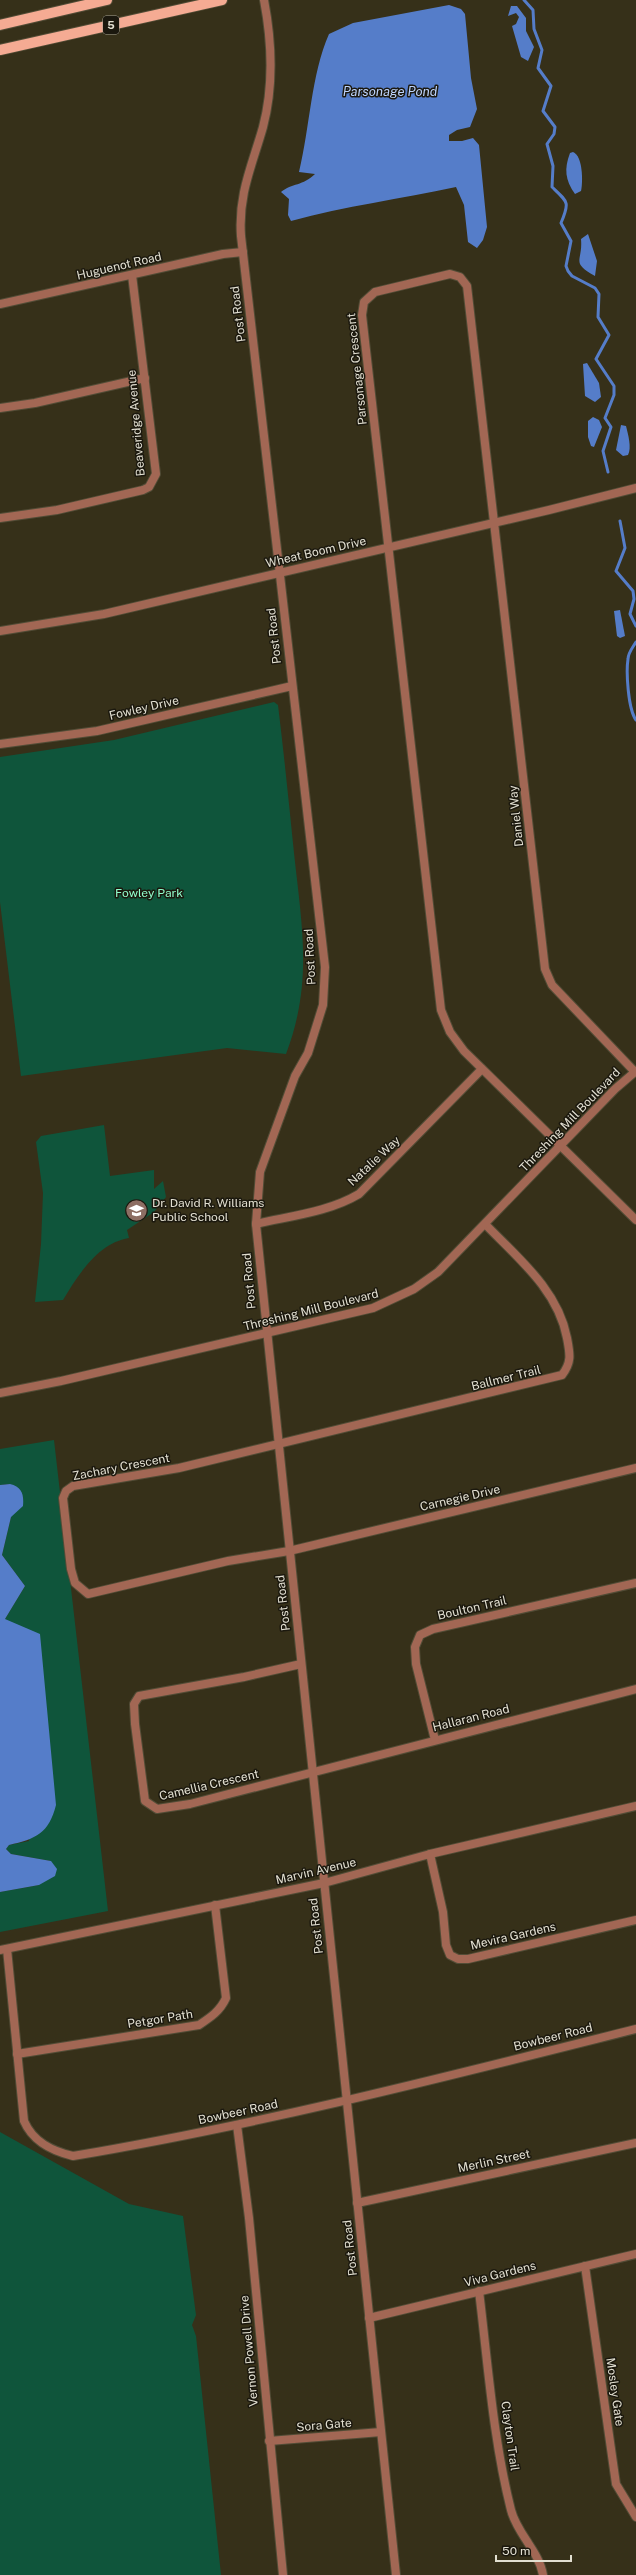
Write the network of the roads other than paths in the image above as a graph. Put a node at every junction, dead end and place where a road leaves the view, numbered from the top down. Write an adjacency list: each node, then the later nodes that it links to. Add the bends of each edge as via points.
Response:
1 (107, 0): 4 (main road, 5)
2 (222, 0): 5 (main road, 5)
3 (264, 0): 6 (street, Post Road, via 270,35 271,76 263,126 242,191 240,216)
4 (0, 25)
5 (0, 50)
6 (243, 252): 7 (street, Huguenot Road, via 223,254); 15 (street, Post Road)
7 (132, 275): 8 (street, Huguenot Road); 9 (street, Beaveridge Avenue)
8 (0, 304)
9 (145, 378): 10 (street, via 35,403); 12 (street, Beaveridge Avenue, via 156,474 149,487 57,510)
10 (0, 408)
11 (636, 488): 13 (street, Wheat Boom Drive)
12 (0, 518)
13 (495, 523): 14 (street, Wheat Boom Drive); 14 (street, Parsonage Crescent, via 469,292 465,281 460,277 445,274 375,292 364,302 362,315); 20 (street, Daniel Way, via 545,969 552,985)
14 (389, 547): 15 (street, Wheat Boom Drive); 19 (street, Parsonage Crescent, via 438,999 450,1032)
15 (279, 572): 16 (street, Wheat Boom Drive, via 104,614); 17 (street, Post Road)
16 (0, 631)
17 (292, 686): 18 (street, Fowley Drive, via 97,731); 23 (street, Post Road, via 324,959 323,1005 308,1053 295,1076 260,1172 256,1193)
18 (0, 744)
19 (482, 1069): 21 (street, Parsonage Crescent); 23 (street, Natalie Way, via 359,1194 323,1209)
20 (635, 1071): 21 (street, Threshing Mill Boulevard)
21 (560, 1147): 22 (street, Parsonage Crescent); 24 (street, Threshing Mill Boulevard)
22 (636, 1220)
23 (256, 1224): 25 (street, Post Road)
24 (485, 1224): 25 (street, Threshing Mill Boulevard, via 438,1272 406,1294 373,1308); 27 (street, Ballmer Trail, via 532,1272 558,1306 570,1352 570,1366 562,1375)
25 (266, 1334): 26 (street, Threshing Mill Boulevard); 27 (street, Post Road)
26 (0, 1393)
27 (277, 1445): 29 (street, Post Road); 29 (street, Zachary Crescent, via 179,1468 73,1486 66,1491 63,1498 66,1528 75,1582 88,1594 228,1562)
28 (636, 1468): 29 (street, Carnegie Drive)
29 (289, 1551): 31 (street, Post Road)
30 (636, 1583): 33 (street, Boulton Trail, via 433,1629 420,1635 414,1647 416,1664)
31 (301, 1664): 34 (street, Post Road); 34 (street, Camellia Crescent, via 139,1696 134,1704 135,1724 145,1801 157,1810 213,1798)
32 (636, 1689): 33 (street, Hallaran Road)
33 (435, 1740): 34 (street, Hallaran Road)
34 (312, 1771): 37 (street, Post Road)
35 (636, 1806): 36 (street, Marvin Avenue)
36 (430, 1854): 37 (street, Marvin Avenue); 39 (street, Mevira Gardens, via 443,1912 446,1945 450,1954 458,1959 468,1959)
37 (324, 1883): 38 (street, Marvin Avenue); 43 (street, Post Road)
38 (215, 1905): 40 (street, Marvin Avenue); 42 (street, Petgor Path, via 226,1998 222,2008 213,2016 199,2025)
39 (636, 1920)
40 (4, 1949): 42 (street, Bowbeer Road)
41 (636, 2029): 43 (street, Bowbeer Road)
42 (17, 2054): 44 (street, Bowbeer Road, via 24,2121 29,2132 37,2140 63,2153 73,2156)
43 (345, 2102): 44 (street, Bowbeer Road); 46 (street, Post Road)
44 (237, 2125): 52 (street, Vernon Powell Drive, via 249,2218)
45 (636, 2144): 46 (street, Merlin Street)
46 (357, 2203): 50 (street, Post Road)
47 (636, 2254): 48 (street, Viva Gardens)
48 (585, 2266): 49 (street, Viva Gardens); 53 (street, Mosley Gate, via 616,2484)
49 (480, 2291): 50 (street, Viva Gardens); 56 (street, Clayton Trail, via 500,2462 512,2512 525,2541 535,2553)
50 (369, 2318): 51 (street, Post Road)
51 (381, 2432): 52 (street, Sora Gate); 55 (street, Post Road)
52 (269, 2442): 54 (street, Vernon Powell Drive)
53 (636, 2517)
54 (283, 2575)
55 (396, 2575)
56 (543, 2575)

